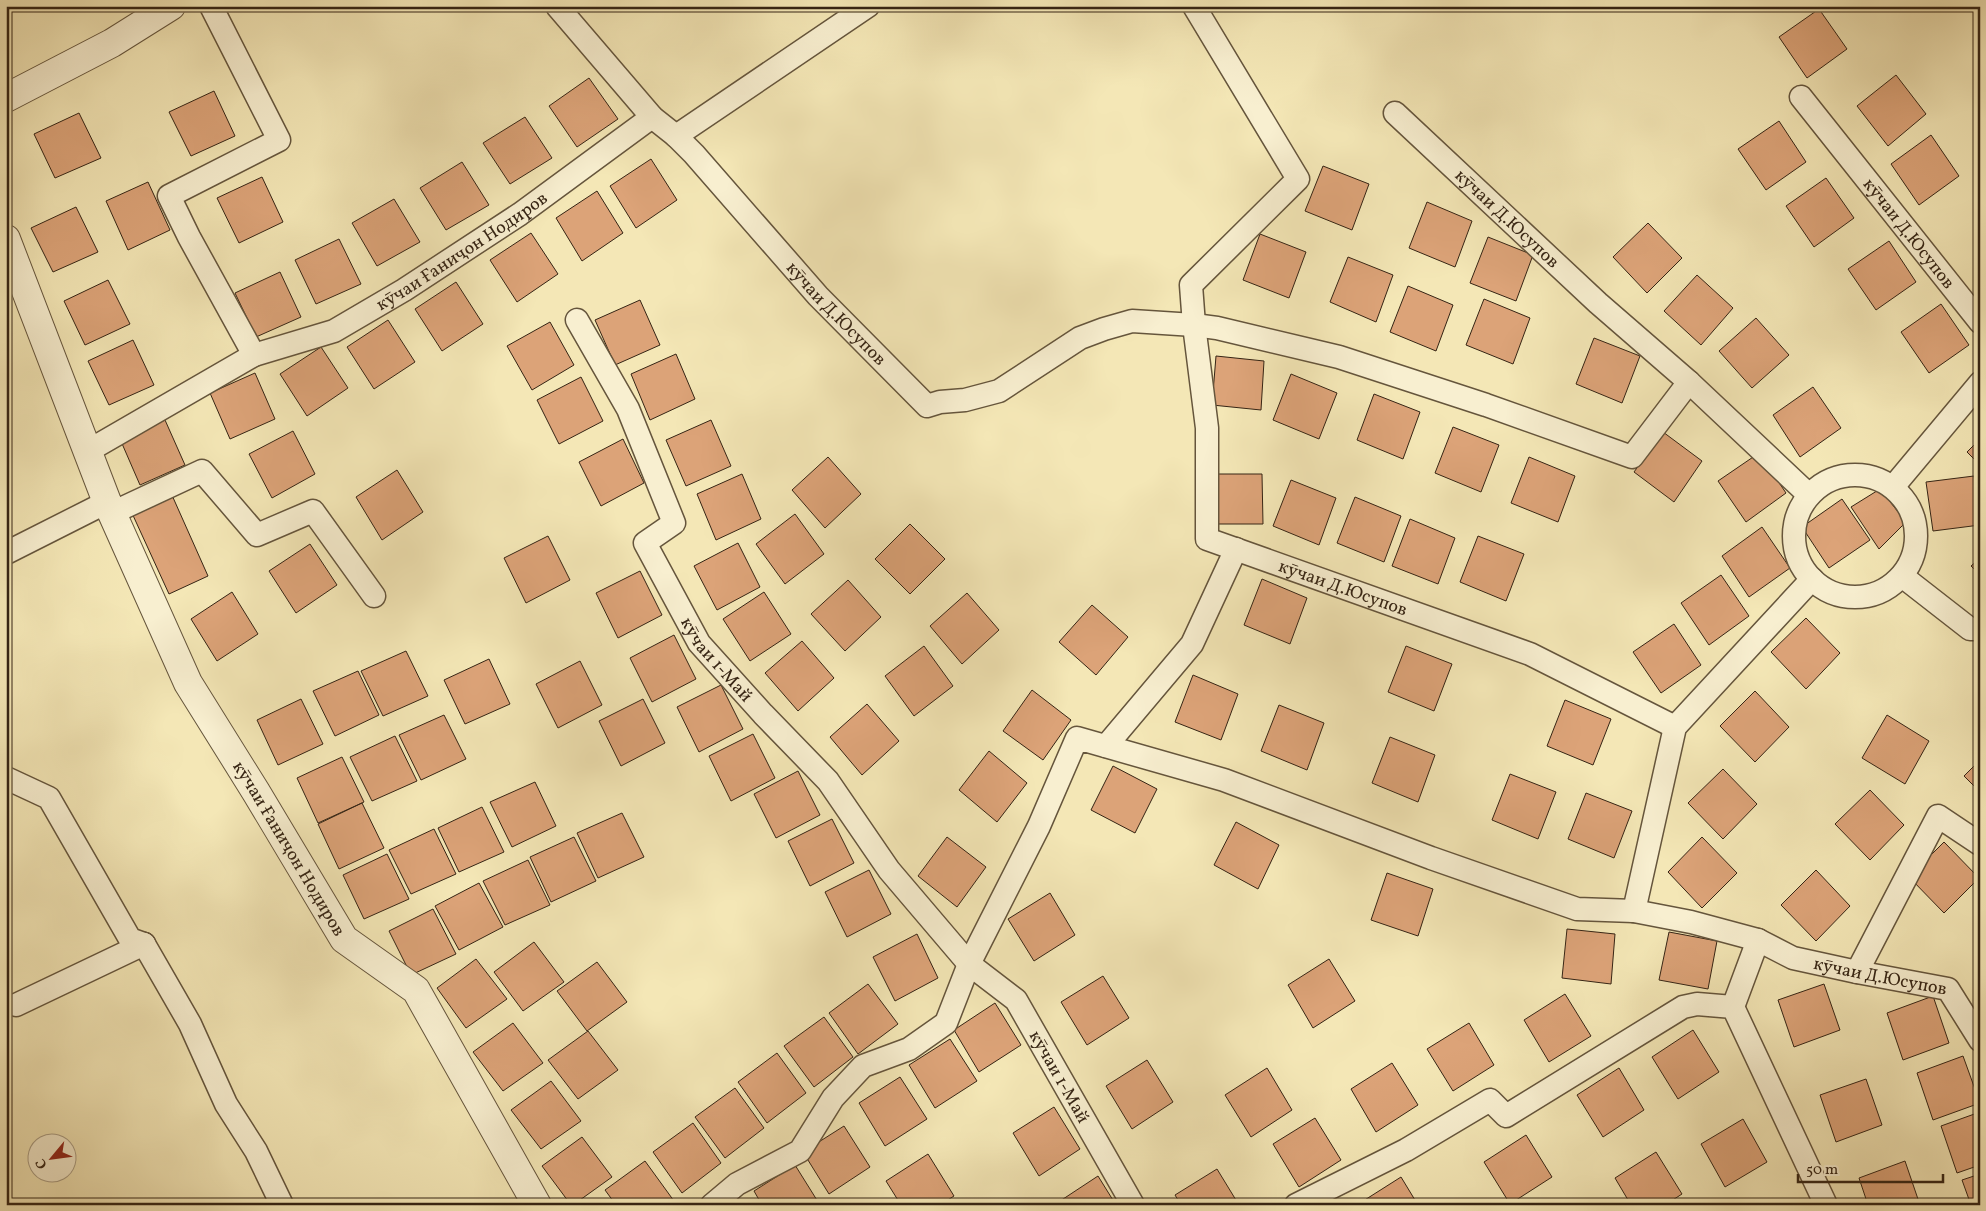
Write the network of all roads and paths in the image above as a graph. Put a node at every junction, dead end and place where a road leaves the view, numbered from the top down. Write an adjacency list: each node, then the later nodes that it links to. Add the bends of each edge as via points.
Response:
1 (170, 6): 7 (street, via 112,43)
2 (211, 6): 15 (street, via 279,140 169,196)
3 (557, 6): 9 (street, кӯчаи Д.Юсупов)
4 (868, 6): 10 (street)
5 (1194, 6): 14 (street, via 1298,179 1190,285)
6 (1801, 97): 13 (street, кӯчаи Д.Юсупов)
7 (6, 98)
8 (1395, 113): 16 (street, кӯчаи Д.Юсупов, via 1598,303)
9 (652, 117): 10 (street, кӯчаи Д.Юсупов); 15 (street, кӯчаи Ғаниҷон Нодиров, via 520,214 404,290 334,331)
10 (676, 136): 14 (street, кӯчаи Д.Юсупов, via 818,296 927,406 999,391 1080,338 1104,329 1132,321)
11 (6, 239): 18 (street, кӯчаи Ғаниҷон Нодиров)
12 (578, 320): 35 (street, кӯчаи 1-Май, via 628,409 674,523 644,543 699,643 828,781 889,870)
13 (1980, 322)
14 (1194, 325): 16 (street, кӯчаи Д.Юсупов, via 1339,357 1486,404 1632,457); 22 (street, кӯчаи Д.Юсупов, via 1207,428 1207,539)
15 (254, 355): 18 (street, кӯчаи Ғаниҷон Нодиров)
16 (1689, 382): 20 (street, кӯчаи Д.Юсупов)
17 (1980, 383): 19 (street)
18 (88, 451): 21 (street, кӯчаи Ғаниҷон Нодиров)
19 (1893, 487): 20 (street, via 1873,477 1850,474 1827,481); 24 (street, via 1909,506 1917,530 1914,555)
20 (1809, 495): 25 (street, via 1798,515 1794,537 1799,560)
21 (109, 507): 23 (street); 26 (street, via 202,472 257,535 313,511); 42 (street, кӯчаи Ғаниҷон Нодиров, via 188,683 344,939 416,990)
22 (1236, 549): 28 (street, кӯчаи Д.Юсупов, via 1530,654); 29 (street, via 1192,644)
23 (6, 553)
24 (1902, 576): 25 (street, via 1882,592 1857,597 1833,593); 27 (street, via 1970,630)
25 (1812, 579): 28 (street)
26 (374, 596)
27 (1980, 629)
28 (1675, 727): 32 (street)
29 (1106, 746): 32 (street, кӯчаи Д.Юсупов, via 1224,780 1577,909); 35 (street, кӯчаи Д.Юсупов, via 1077,738 1039,826)
30 (6, 778): 34 (street, via 49,798 130,939)
31 (1980, 844): 36 (street, via 1938,816)
32 (1634, 912): 33 (street, кӯчаи Д.Юсупов, via 1691,922)
33 (1758, 940): 36 (street, кӯчаи Д.Юсупов, via 1793,958); 38 (street)
34 (144, 944): 37 (street); 41 (street, via 190,1024 226,1104 256,1152)
35 (969, 964): 43 (street, via 946,1023 910,1049 863,1066 833,1098 800,1151 737,1184); 44 (street, кӯчаи 1-Май, via 1016,1000)
36 (1857, 972): 39 (street, кӯчаи Д.Юсупов, via 1948,989)
37 (16, 1004)
38 (1734, 1007): 40 (street, via 1697,1004 1683,1007 1506,1116 1490,1100 1406,1150); 45 (street)
39 (1980, 1040)
40 (1300, 1204)
41 (282, 1205)
42 (537, 1205)
43 (712, 1205)
44 (1133, 1205)
45 (1826, 1205)

